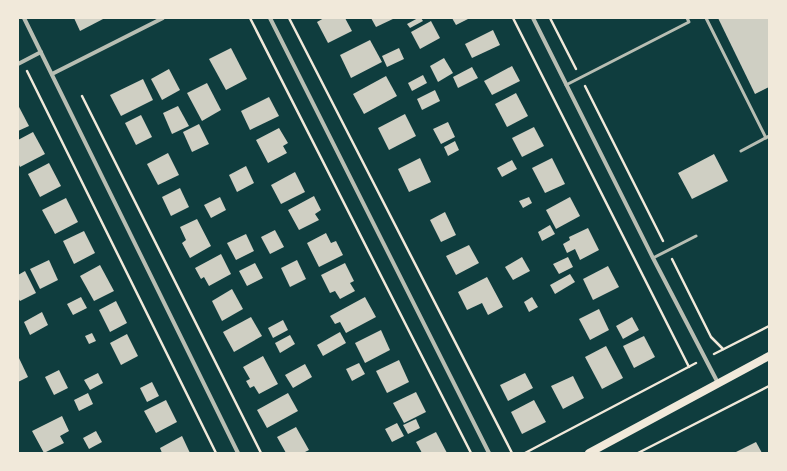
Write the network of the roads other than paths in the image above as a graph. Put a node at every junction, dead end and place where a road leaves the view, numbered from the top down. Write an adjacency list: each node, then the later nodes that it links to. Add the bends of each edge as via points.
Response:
1 (24, 18): 7 (street)
2 (163, 18): 9 (street)
3 (270, 18): 18 (street)
4 (533, 18): 10 (street)
5 (687, 18): 10 (lane, via 689,22)
6 (706, 18): 11 (lane)
7 (41, 52): 8 (street); 9 (street)
8 (20, 63)
9 (52, 74): 17 (street)
10 (566, 85): 14 (street)
11 (767, 137): 12 (lane)
12 (741, 151)
13 (696, 236): 14 (lane)
14 (653, 258): 16 (street)
15 (769, 356): 16 (main road)
16 (718, 384): 19 (main road)
17 (238, 453)
18 (489, 453)
19 (589, 453)

